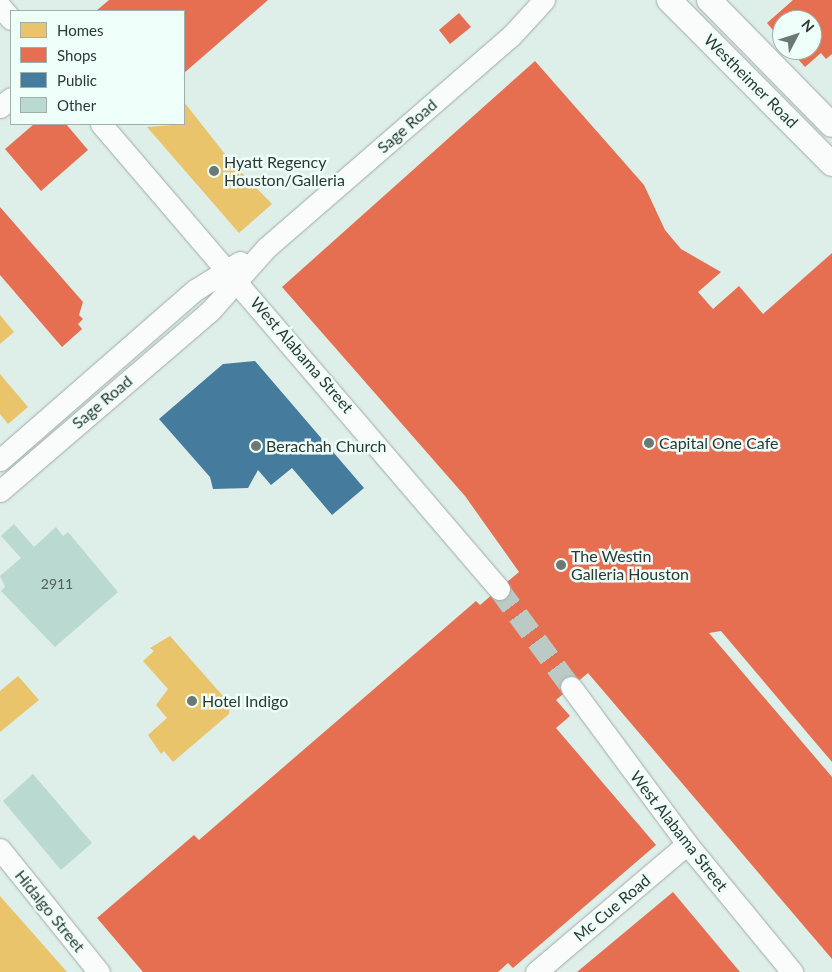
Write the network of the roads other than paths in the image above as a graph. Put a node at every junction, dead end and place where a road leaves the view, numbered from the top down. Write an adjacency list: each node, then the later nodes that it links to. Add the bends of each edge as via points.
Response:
1 (544, 0): 15 (street, Sage Road, via 511,36)
2 (669, 0): 6 (main road, Westheimer Road)
3 (709, 0): 7 (main road, Westheimer Road)
4 (0, 6): 5 (street)
5 (10, 18)
6 (744, 72): 7 (main road, via 789,97); 10 (main road, Westheimer Road)
7 (801, 92): 11 (main road, Westheimer Road)
8 (10, 99): 9 (street)
9 (0, 108)
10 (792, 121): 13 (main road, via 808,122); 14 (main road, Westheimer Road)
11 (832, 124)
12 (102, 125): 15 (street, West Alabama Street)
13 (832, 142)
14 (832, 164)
15 (233, 274): 16 (street, Sage Road, via 196,290); 17 (street, Sage Road, via 211,310); 20 (street, West Alabama Street)
16 (79, 391): 17 (street); 18 (street, Sage Road)
17 (92, 410): 19 (street, Sage Road)
18 (0, 460)
19 (0, 491)
20 (499, 589)
21 (572, 687): 22 (street, West Alabama Street)
22 (687, 844): 25 (street, Mc Cue Road); 26 (street, West Alabama Street)
23 (0, 850): 24 (street, Hidalgo Street)
24 (99, 972)
25 (536, 972)
26 (792, 972)

